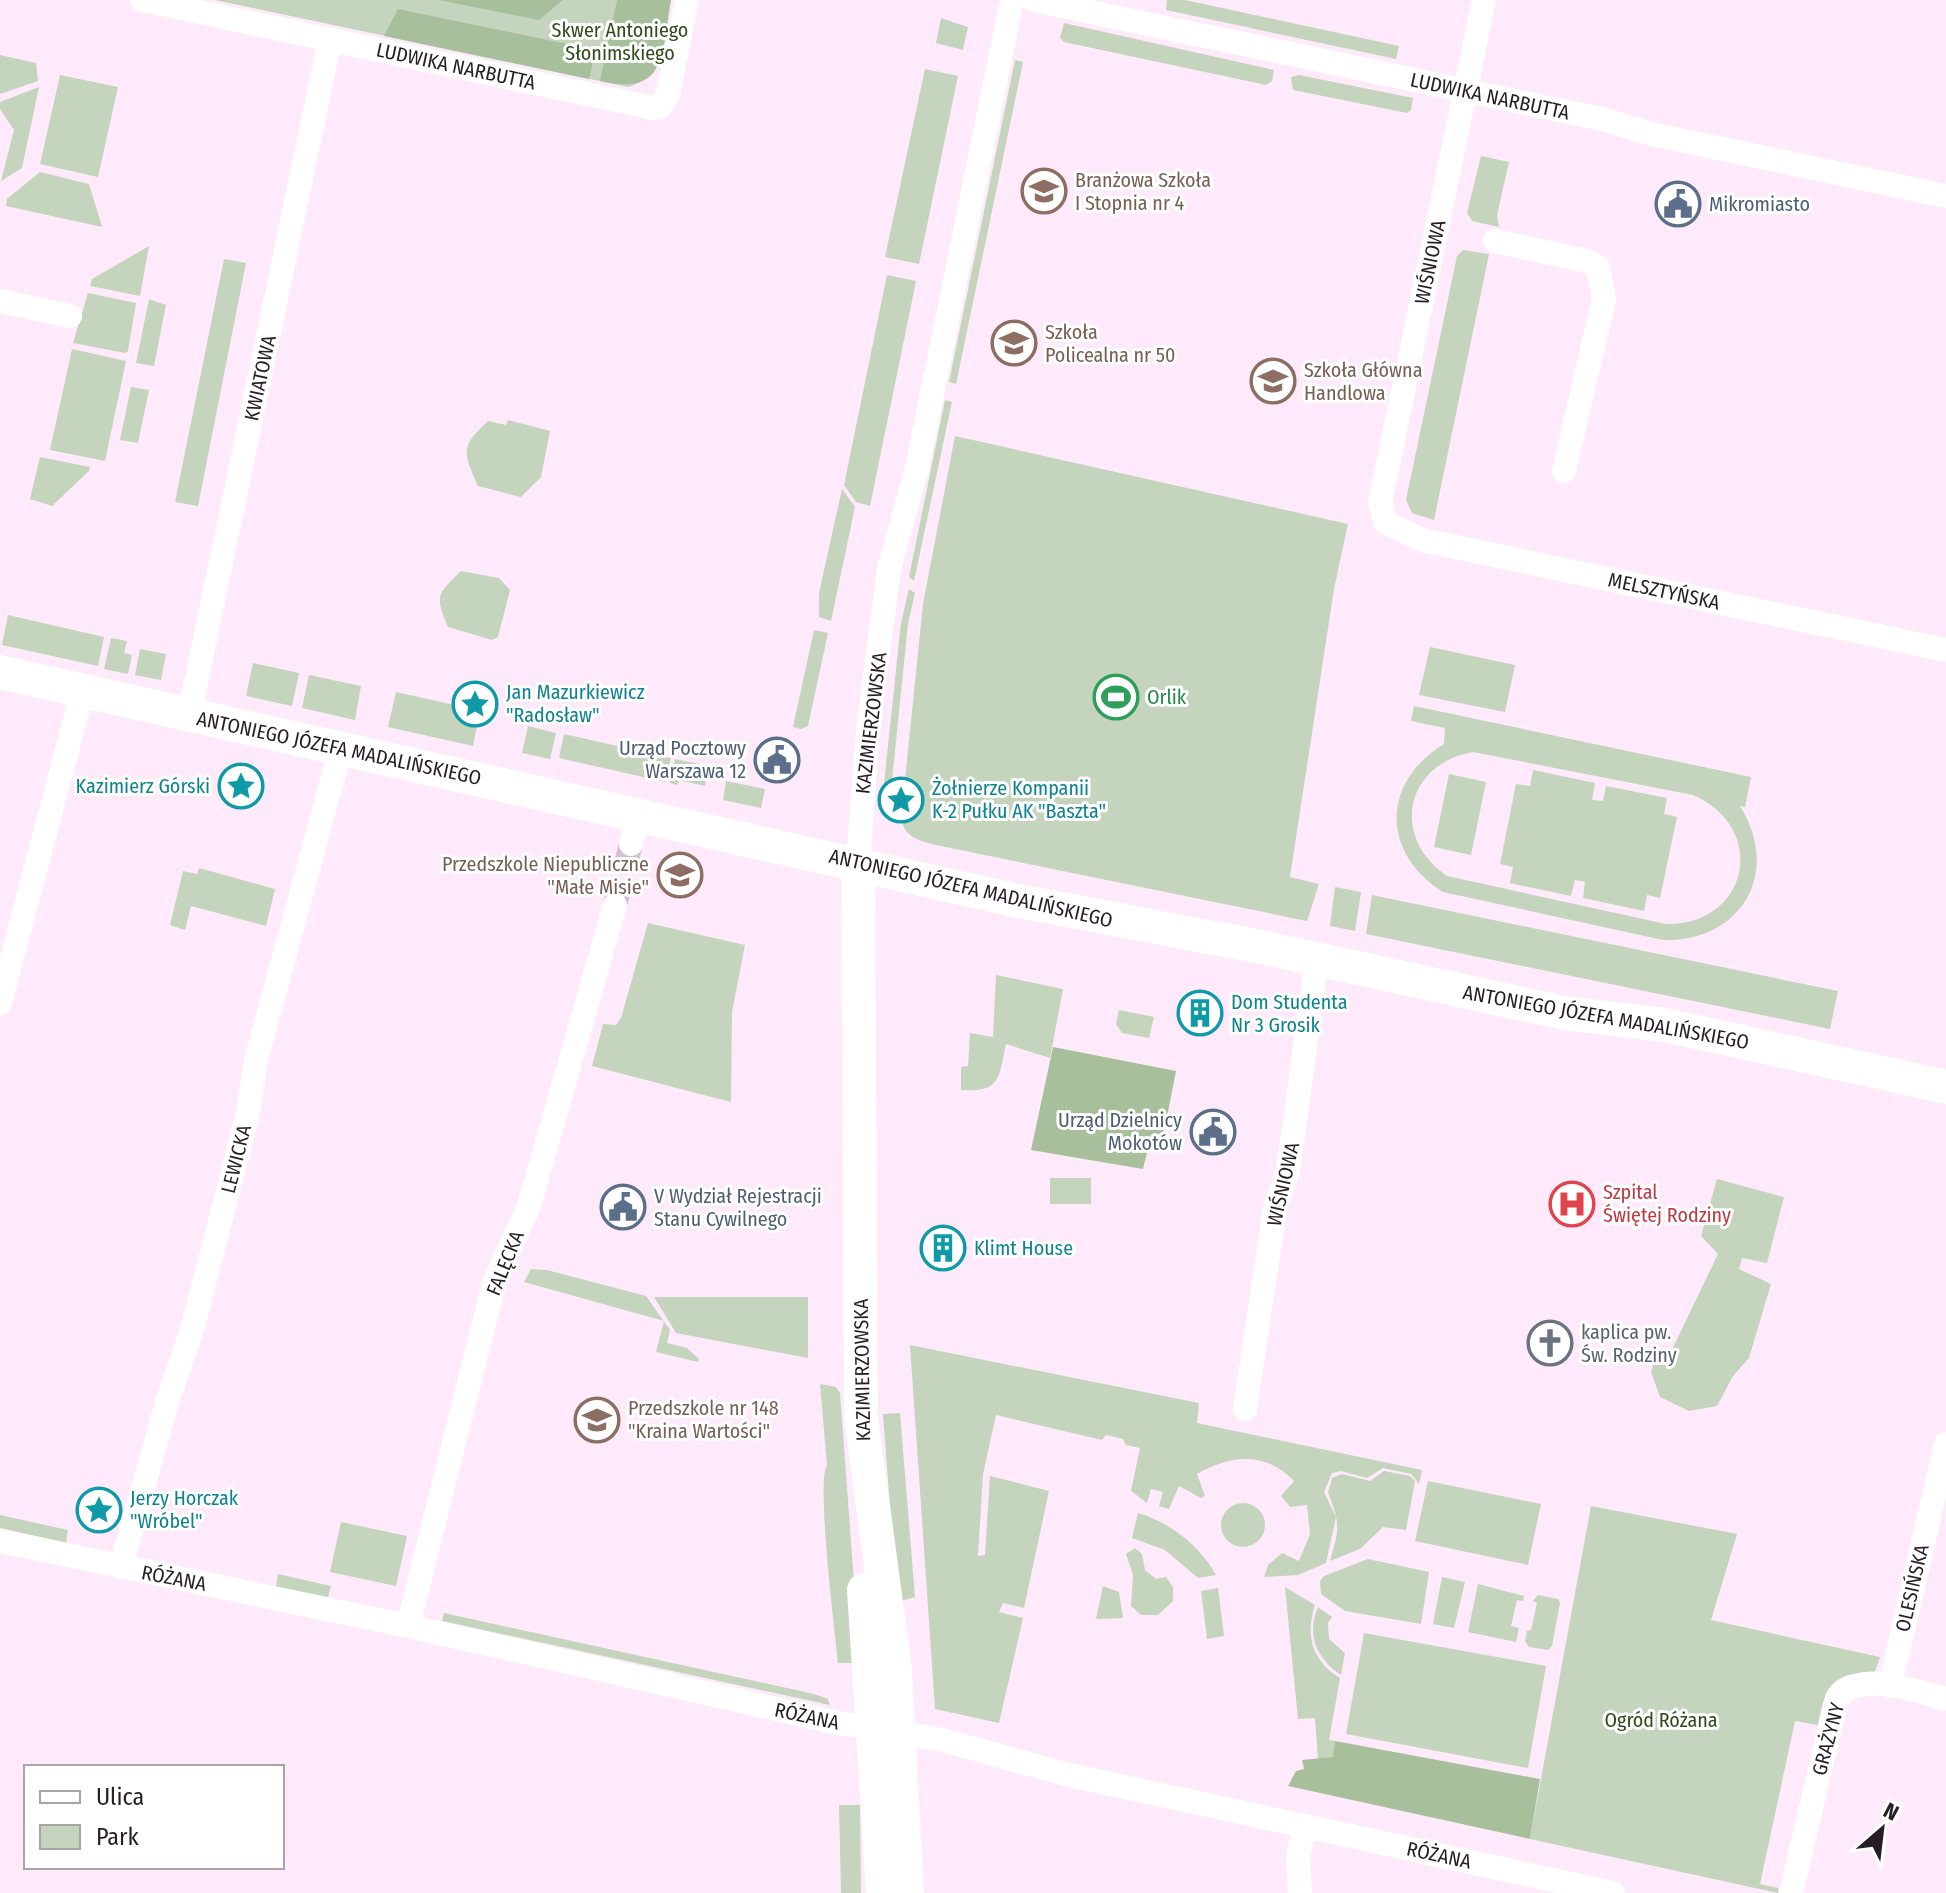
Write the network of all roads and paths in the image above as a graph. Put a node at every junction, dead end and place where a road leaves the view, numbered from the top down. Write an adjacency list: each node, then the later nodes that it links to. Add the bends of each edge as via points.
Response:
1 (142, 0): 6 (street, LUDWIKA NARBUTTA)
2 (687, 0): 6 (street, LUDWIKA NARBUTTA, via 668,94 654,108)
3 (1012, 0): 19 (street, KAZIMIERZOWSKA, via 917,468 889,569 868,730)
4 (1033, 0): 7 (street, LUDWIKA NARBUTTA)
5 (1484, 0): 7 (street, WIŚNIOWA)
6 (330, 39): 17 (street, KWIATOWA)
7 (1466, 91): 8 (street, LUDWIKA NARBUTTA); 13 (street, WIŚNIOWA)
8 (1946, 196)
9 (1495, 241): 12 (street, via 1587,261 1602,276 1604,299)
10 (0, 301): 11 (street)
11 (70, 316)
12 (1564, 471)
13 (1383, 513): 14 (street, MELSZTYŃSKA, via 1422,540)
14 (1946, 650)
15 (0, 672): 16 (street, ANTONIEGO JÓZEFA MADALIŃSKIEGO)
16 (83, 690): 17 (street, ANTONIEGO JÓZEFA MADALIŃSKIEGO); 22 (street)
17 (189, 716): 18 (street, ANTONIEGO JÓZEFA MADALIŃSKIEGO)
18 (341, 748): 19 (street, ANTONIEGO JÓZEFA MADALIŃSKIEGO, via 634,829); 27 (street, LEWICKA, via 256,1060 248,1113 192,1330)
19 (858, 863): 21 (street, ANTONIEGO JÓZEFA MADALIŃSKIEGO); 31 (street, KAZIMIERZOWSKA, via 864,1459 895,1670)
20 (615, 905): 28 (street, FALĘCKA, via 529,1206 495,1280)
21 (1317, 960): 23 (street, ANTONIEGO JÓZEFA MADALIŃSKIEGO, via 1564,1013 1665,1025); 24 (street, WIŚNIOWA, via 1288,1171 1275,1208)
22 (0, 1003)
23 (1946, 1087)
24 (1245, 1409)
25 (1946, 1444): 29 (street, OLESIŃSKA)
26 (0, 1541): 27 (street, RÓŻANA)
27 (121, 1567): 28 (street, RÓŻANA)
28 (408, 1626): 31 (street, RÓŻANA)
29 (1890, 1686): 30 (street, GRAŻYNY); 37 (street, GRAŻYNY, via 1851,1685 1833,1705)
30 (1946, 1699)
31 (884, 1731): 32 (street, RÓŻANA, via 939,1739 1065,1774); 33 (street, KAZIMIERZOWSKA); 34 (street, KAZIMIERZOWSKA)
32 (1305, 1826): 35 (street, via 1298,1855); 36 (street, RÓŻANA)
33 (883, 1893)
34 (907, 1893)
35 (1300, 1893)
36 (1613, 1893)
37 (1791, 1893)

